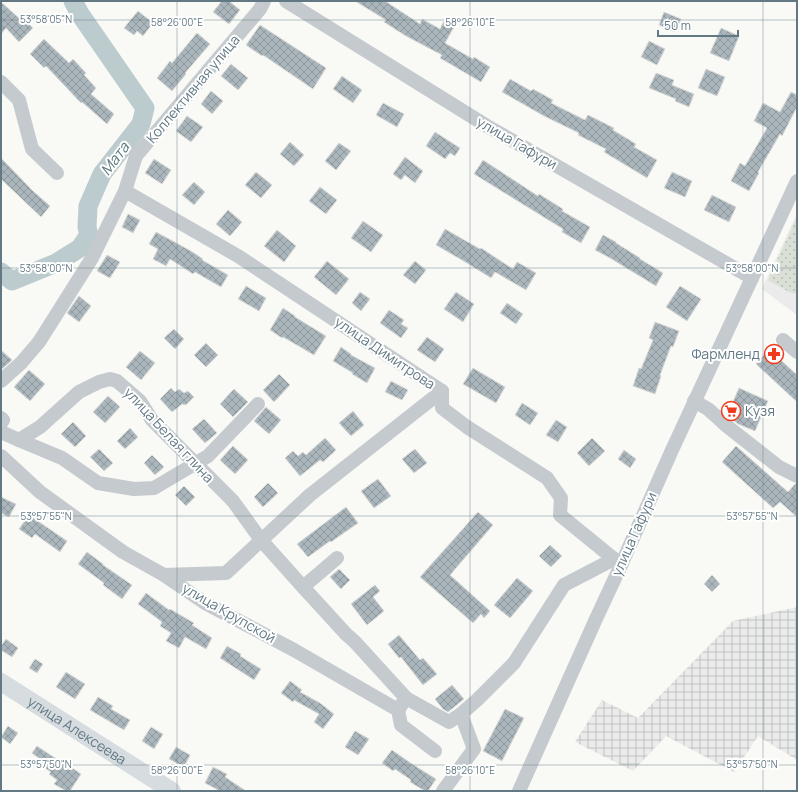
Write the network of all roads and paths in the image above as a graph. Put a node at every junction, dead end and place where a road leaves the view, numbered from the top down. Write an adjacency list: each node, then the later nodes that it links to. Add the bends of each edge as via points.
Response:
1 (264, 1): 6 (street, Коллективная улица, via 260,9 136,156)
2 (286, 1): 7 (street, улица Гафури, via 487,126)
3 (1, 82): 4 (street, via 19,100 32,150)
4 (57, 173)
5 (797, 182): 7 (street, улица Гафури)
6 (125, 191): 10 (street, Коллективная улица, via 92,258 43,336 21,363); 11 (street, улица Димитрова, via 238,256)
7 (752, 278): 12 (street, улица Гафури)
8 (783, 340): 9 (street)
9 (797, 352)
10 (1, 381)
11 (442, 391): 21 (street, via 310,495); 23 (street, улица Димитрова, via 442,408 547,478 561,498 560,515)
12 (694, 401): 20 (street, via 708,409 779,467); 23 (street, улица Гафури)
13 (258, 404): 19 (street, via 208,456)
14 (1, 418): 15 (street)
15 (1, 423)
16 (1, 432): 17 (street)
17 (19, 440): 19 (street, via 62,458 98,483 134,489 154,488); 19 (street, улица Белая глина, via 40,427 78,392 110,379 117,381 140,401 152,420)
18 (1, 456): 24 (street, улица Крупской, via 40,492 122,552)
19 (196, 464): 21 (street, улица Белая глина, via 233,501)
20 (797, 476)
21 (261, 540): 24 (street, via 226,573); 25 (street, улица Белая глина)
22 (337, 558): 25 (street)
23 (618, 561): 29 (street, via 564,585 514,663); 33 (street, улица Гафури, via 592,628)
24 (164, 575): 28 (street, улица Крупской, via 205,603 294,650)
25 (303, 587): 27 (street, улица Белая глина)
26 (1, 682): 31 (main road, улица Алексеева)
27 (406, 698): 28 (street); 29 (street, улица Белая глина, via 449,722)
28 (398, 710): 30 (street, via 401,725)
29 (461, 714): 32 (street, via 474,749)
30 (435, 751)
31 (172, 791)
32 (444, 791)
33 (519, 791)

